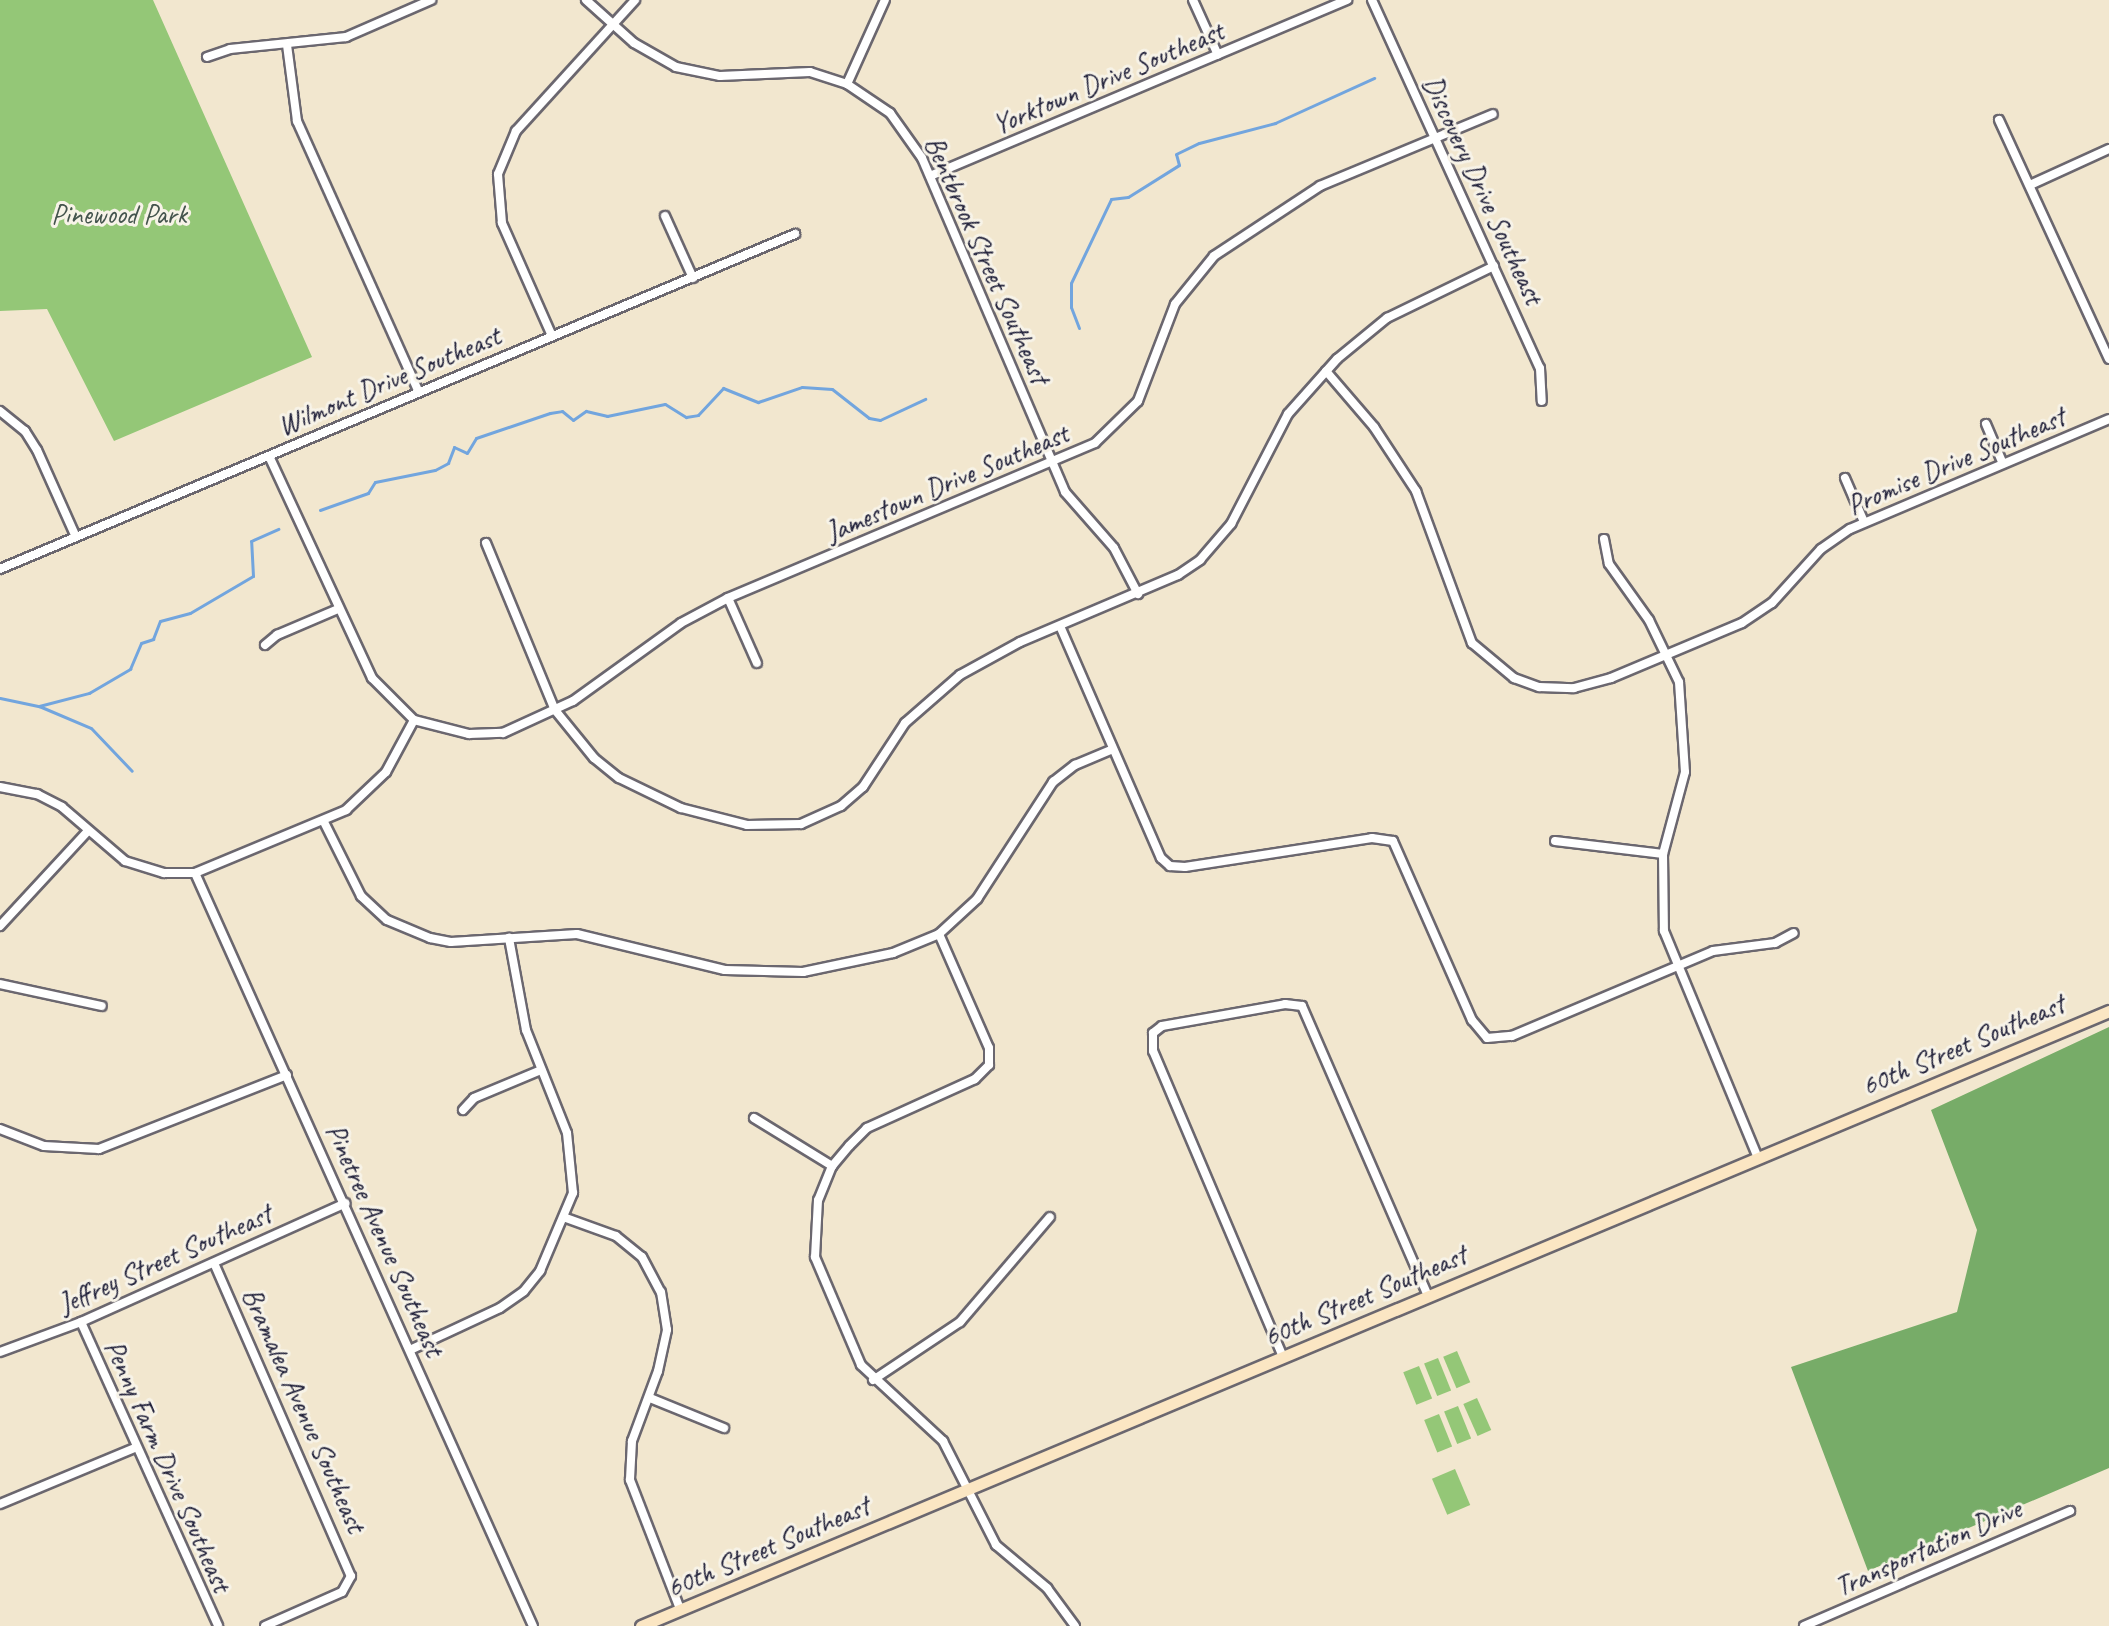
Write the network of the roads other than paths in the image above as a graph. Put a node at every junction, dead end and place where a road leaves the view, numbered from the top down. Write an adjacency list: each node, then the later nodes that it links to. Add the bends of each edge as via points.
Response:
1 (431, 0): 9 (street, via 363,33)
2 (586, 0): 8 (street, Bentbrook Street Southeast)
3 (635, 0): 8 (street)
4 (885, 0): 12 (street)
5 (1193, 0): 10 (street)
6 (1347, 0): 10 (street, Yorktown Drive Southeast)
7 (1372, 0): 15 (street, Discovery Drive Southeast)
8 (613, 25): 12 (street, Bentbrook Street Southeast, via 655,57 695,72 728,76 792,71); 23 (street, via 516,131 498,174 503,226)
9 (287, 45): 11 (street, via 230,49); 26 (street, via 297,121)
10 (1218, 55): 17 (street, Yorktown Drive Southeast)
11 (207, 57)
12 (847, 84): 17 (street, Bentbrook Street Southeast, via 897,120)
13 (1493, 114): 15 (street, Jamestown Drive Southeast)
14 (1999, 120): 18 (street)
15 (1435, 138): 21 (street, Discovery Drive Southeast); 33 (street, Jamestown Drive Southeast, via 1320,186 1214,256 1175,304 1150,379 1134,406 1095,443)
16 (2109, 149): 18 (street)
17 (930, 176): 33 (street, Bentbrook Street Southeast)
18 (2030, 185): 24 (street)
19 (665, 216): 22 (street)
20 (795, 234): 22 (street, Wilmont Drive Southeast)
21 (1494, 266): 25 (street, via 1387,318); 27 (street, Discovery Drive Southeast, via 1540,368)
22 (693, 278): 23 (street, Wilmont Drive Southeast)
23 (552, 336): 26 (street, Wilmont Drive Southeast)
24 (2109, 359)
25 (1326, 371): 40 (street, via 1288,414 1224,535 1178,575); 45 (street, Promise Drive Southeast, via 1409,478 1434,528 1462,624 1488,661 1539,687 1574,688)
26 (419, 392): 31 (street, Wilmont Drive Southeast)
27 (1542, 401)
28 (0, 411): 36 (street, via 25,431 37,450)
29 (2109, 419): 32 (street, Promise Drive Southeast)
30 (1986, 424): 32 (street)
31 (269, 456): 36 (street, Wilmont Drive Southeast); 42 (street)
32 (2003, 464): 35 (street, Promise Drive Southeast)
33 (1052, 465): 40 (street, Bentbrook Street Southeast, via 1065,492 1114,548); 41 (street, Jamestown Drive Southeast)
34 (1845, 478): 35 (street)
35 (1864, 522): 45 (street, Promise Drive Southeast, via 1830,542 1753,617)
36 (76, 537): 39 (street, Wilmont Drive Southeast)
37 (1604, 539): 45 (street, via 1609,564)
38 (486, 543): 47 (street)
39 (0, 569)
40 (1138, 594): 43 (street)
41 (728, 598): 46 (street); 47 (street, Jamestown Drive Southeast, via 681,623)
42 (338, 609): 44 (street); 48 (street, via 372,678)
43 (1060, 626): 47 (street, via 996,653 942,688 905,723 863,787 838,807 791,826 747,825 653,797 594,758); 49 (street)
44 (265, 645)
45 (1668, 654): 54 (street, via 1679,682 1686,741 1685,772)
46 (757, 663)
47 (555, 710): 48 (street, Jamestown Drive Southeast, via 524,727 490,734)
48 (414, 720): 51 (street, via 367,795)
49 (1113, 749): 58 (street, via 1075,765 1053,782 977,899); 60 (street, via 1161,858 1170,866 1372,838 1393,841 1472,1020 1487,1038 1512,1036)
50 (0, 787): 52 (street, via 37,794 62,807)
51 (324, 822): 55 (street); 59 (street, via 350,880 387,920 451,942)
52 (87, 832): 55 (street, via 140,867); 56 (street)
53 (1555, 841): 54 (street)
54 (1663, 854): 60 (street, via 1662,909)
55 (195, 873): 65 (street, Pinetree Avenue Southeast)
56 (0, 926)
57 (1794, 933): 60 (street, via 1775,943 1726,947)
58 (939, 934): 59 (street, via 859,962 764,973 687,964 577,934); 70 (street, via 989,1048 989,1065 975,1079 867,1128)
59 (509, 938): 64 (street, via 513,980)
60 (1675, 968): 69 (street)
61 (0, 984): 62 (street)
62 (102, 1006)
63 (2109, 1011): 69 (main road, 60th Street Southeast)
64 (541, 1070): 66 (street, via 474,1098); 73 (street, via 573,1158)
65 (287, 1075): 68 (street, via 99,1149 44,1146); 71 (street, Pinetree Avenue Southeast)
66 (463, 1110)
67 (754, 1118): 70 (street)
68 (0, 1129)
69 (1757, 1156): 75 (main road, 60th Street Southeast)
70 (832, 1166): 80 (street, via 818,1200 815,1257 848,1343)
71 (346, 1203): 74 (street, Jeffrey Street Southeast); 77 (street, Pinetree Avenue Southeast)
72 (1050, 1217): 80 (street, via 960,1322)
73 (566, 1218): 77 (street, via 524,1291 500,1308); 81 (street, via 616,1236 642,1257 661,1292 667,1330)
74 (214, 1263): 76 (street, Jeffrey Street Southeast); 89 (street, Bramalea Avenue Southeast, via 351,1576 342,1592)
75 (1428, 1296): 79 (main road, 60th Street Southeast); 79 (street, via 1302,1006 1285,1004 1171,1022 1153,1033 1153,1051)
76 (81, 1322): 78 (street, Jeffrey Street Southeast); 83 (street, Penny Farm Drive Southeast)
77 (410, 1350): 90 (street, Pinetree Avenue Southeast)
78 (0, 1352)
79 (1283, 1357): 84 (main road, 60th Street Southeast)
80 (873, 1380): 84 (street, via 943,1441)
81 (650, 1398): 82 (street); 87 (street, via 632,1441 630,1480)
82 (724, 1428)
83 (137, 1447): 85 (street); 88 (street, Penny Farm Drive Southeast)
84 (967, 1490): 87 (main road, 60th Street Southeast); 92 (street, via 996,1545 1047,1588)
85 (0, 1504)
86 (2070, 1511): 93 (street, Transportation Drive)
87 (680, 1609): 91 (main road, 60th Street Southeast)
88 (218, 1626)
89 (265, 1626)
90 (533, 1626)
91 (641, 1626)
92 (1075, 1626)
93 (1804, 1626)

